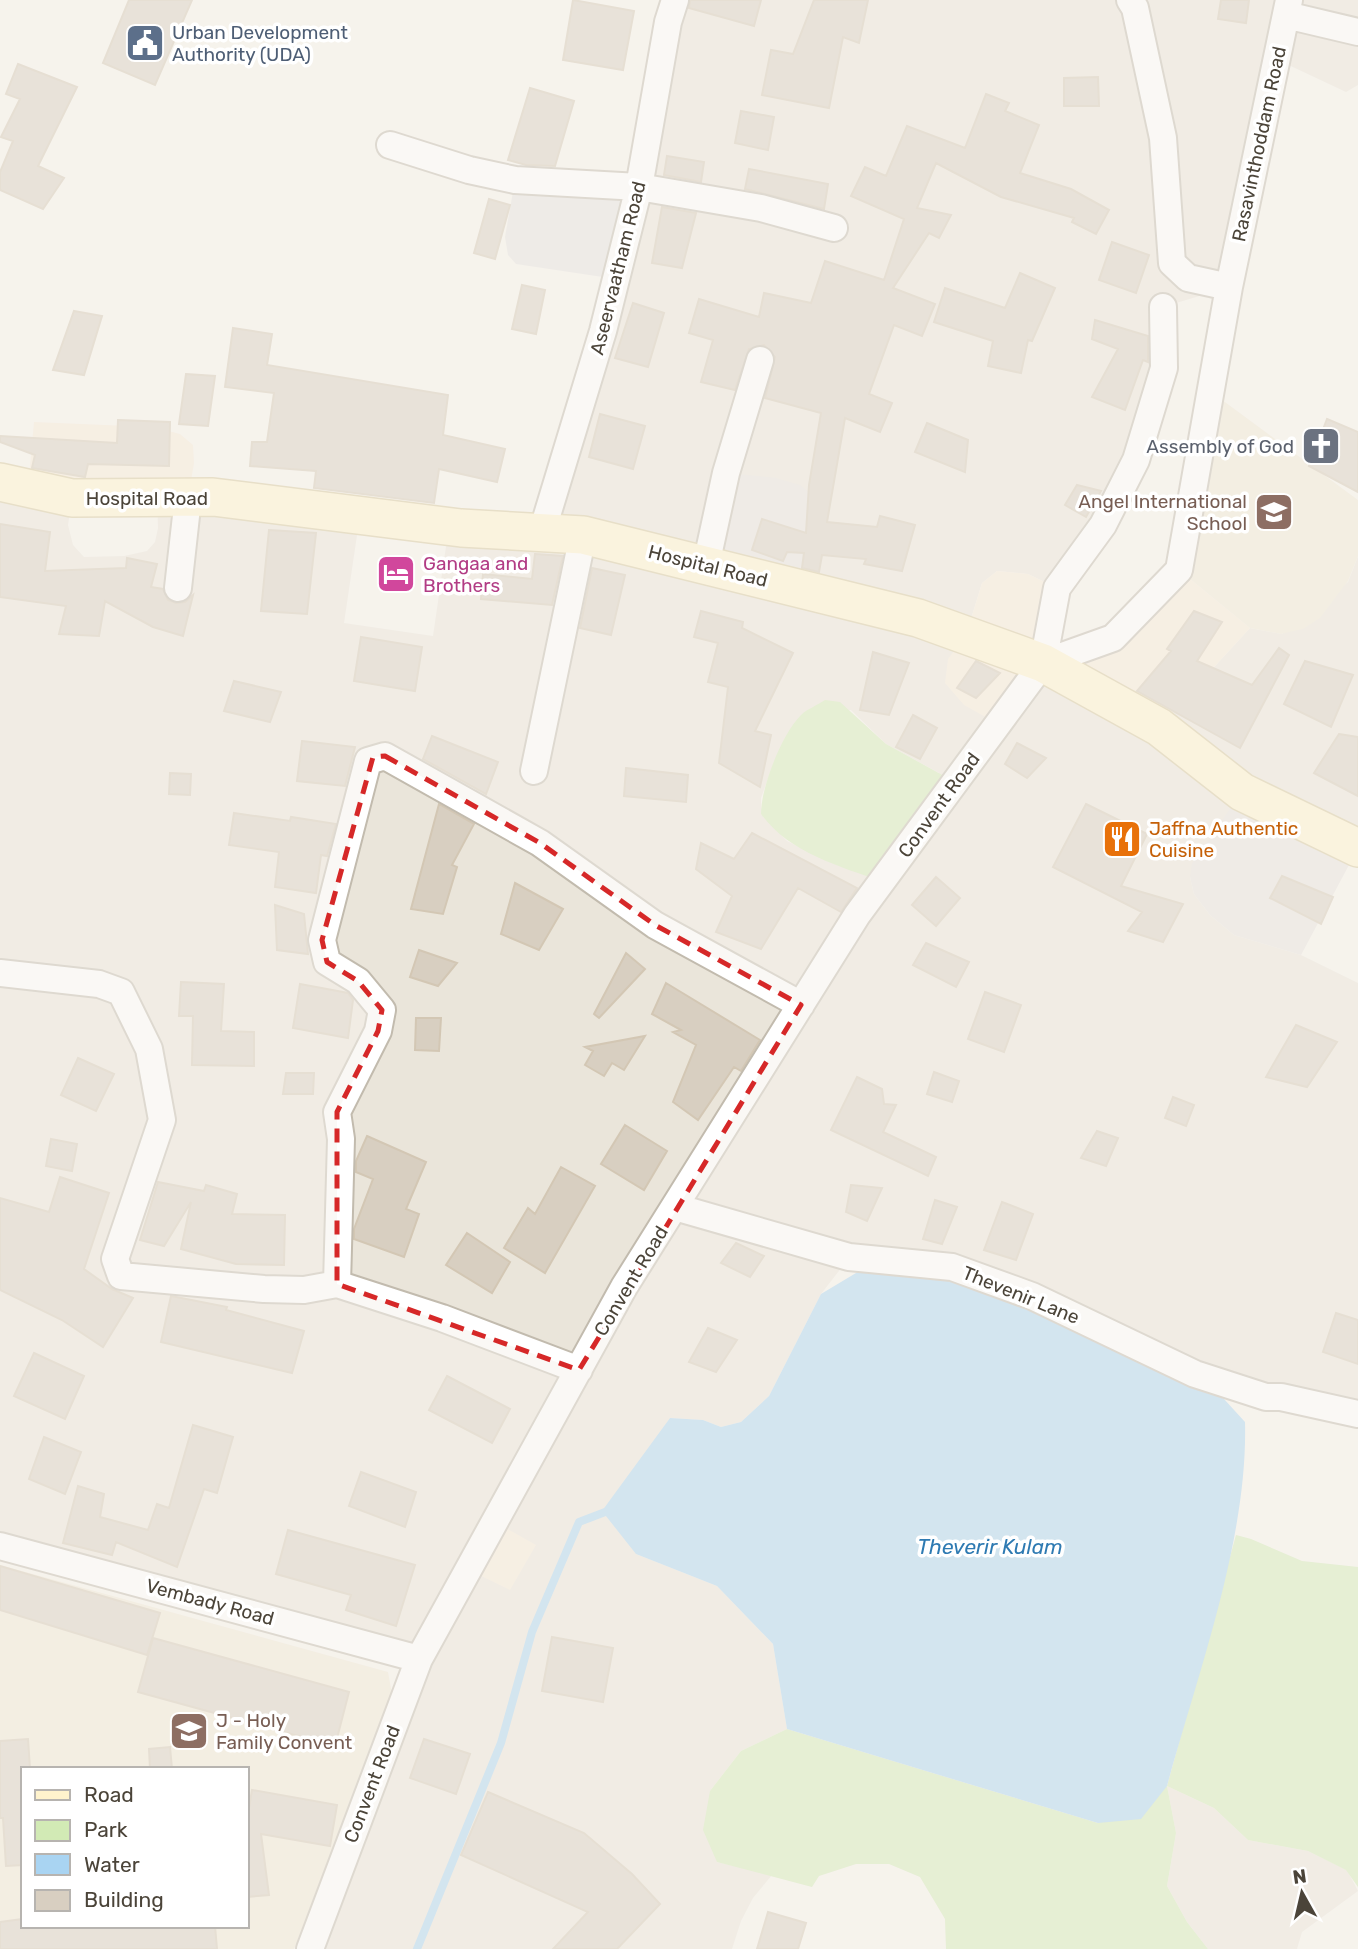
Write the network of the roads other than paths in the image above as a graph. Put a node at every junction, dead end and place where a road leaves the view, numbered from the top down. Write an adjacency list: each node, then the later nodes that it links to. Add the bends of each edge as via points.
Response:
1 (675, 0): 6 (street, Aseervaatham Road)
2 (1130, 0): 8 (street, via 1163,138 1172,263 1188,278)
3 (1288, 8): 4 (street); 8 (street, Rasavinthoddam Road)
4 (1358, 32)
5 (390, 145): 6 (street, via 515,180)
6 (639, 187): 7 (street, via 761,208); 13 (street, Aseervaatham Road, via 603,331)
7 (834, 228)
8 (1229, 287): 17 (street, Rasavinthoddam Road, via 1179,570 1113,638)
9 (1163, 307): 17 (street, via 1164,368 1136,460 1103,525 1057,589)
10 (760, 360): 15 (street, via 726,472)
11 (0, 482): 12 (street, Hospital Road, via 72,498)
12 (188, 498): 13 (street, Hospital Road, via 213,497 461,528); 16 (street)
13 (542, 532): 14 (street, Hospital Road)
14 (583, 534): 15 (street, Hospital Road); 18 (street)
15 (706, 565): 17 (street, Hospital Road, via 918,618)
16 (178, 588)
17 (1043, 663): 19 (street, Hospital Road, via 1159,727 1242,792); 21 (street, Convent Road, via 858,915)
18 (534, 771)
19 (1358, 848)
20 (0, 973): 23 (street, via 99,984 121,992 149,1049 162,1120 116,1259 121,1276 264,1289 304,1290)
21 (801, 1005): 22 (street, Convent Road); 23 (street, via 655,925 540,843 385,756 373,757 368,761 322,940 327,962 358,981 382,1010 378,1031 337,1112 341,1139)
22 (675, 1207): 24 (street, Convent Road); 25 (street, Thevenir Lane, via 849,1258 952,1267 1032,1296 1195,1374 1266,1397)
23 (337, 1284): 24 (street)
24 (579, 1370): 27 (street, Convent Road)
25 (1358, 1414)
26 (0, 1546): 27 (street, Vembady Road)
27 (419, 1659): 28 (street, Convent Road)
28 (310, 1949)

